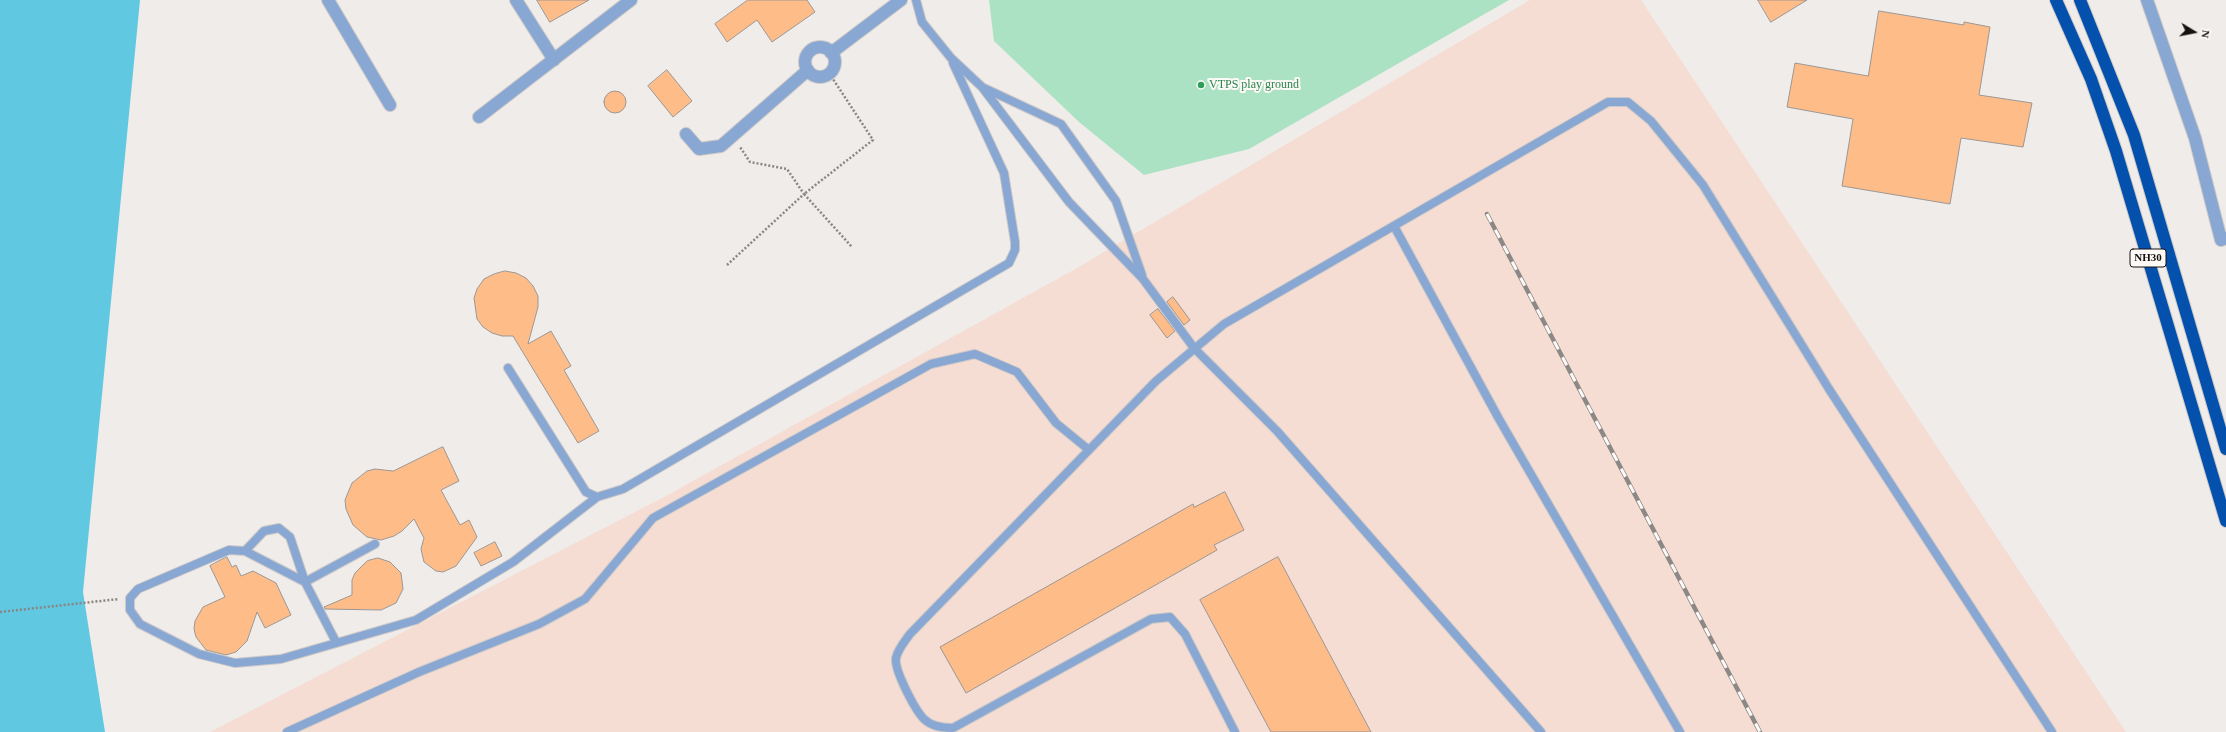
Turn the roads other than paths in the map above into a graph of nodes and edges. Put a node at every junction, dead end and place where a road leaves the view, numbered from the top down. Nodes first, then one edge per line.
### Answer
1 (328, 0) edge
2 (516, 0) edge
3 (631, 0) edge
4 (901, 0) edge
5 (916, 0) edge
6 (2056, 0) edge
7 (2080, 0) edge
8 (2147, 0) edge
9 (831, 53) junction
10 (951, 58) junction
11 (554, 60) junction
12 (808, 70) junction
13 (982, 87) junction
14 (390, 105) dead end
15 (479, 117) dead end
16 (686, 134) dead end
17 (1394, 226) junction
18 (2226, 238) edge
19 (1143, 279) junction
20 (1194, 348) junction
21 (508, 368) dead end
22 (2226, 449) edge
23 (1089, 450) junction
24 (597, 496) junction
25 (2226, 522) edge
26 (375, 544) dead end
27 (245, 551) junction
28 (305, 582) junction
29 (336, 642) junction
30 (287, 732) edge
31 (1235, 732) edge
32 (1541, 732) edge
33 (1680, 732) edge
34 (2052, 732) edge

1 - 14 street
2 - 11 street
3 - 11 street
4 - 9 street
5 - 10 lane
6 - 25 highway, NH30
7 - 22 highway, NH30
8 - 18 street
9 - 12 street
9 - 12 street
10 - 13 lane
10 - 24 lane
11 - 15 street
12 - 16 street
13 - 19 lane
13 - 19 lane
17 - 20 lane
17 - 33 lane
17 - 34 lane
19 - 20 lane
20 - 23 lane
20 - 32 lane
21 - 24 lane
23 - 30 lane
23 - 31 lane
24 - 29 lane
26 - 28 lane
27 - 28 lane
27 - 28 lane
27 - 29 lane
28 - 29 lane

